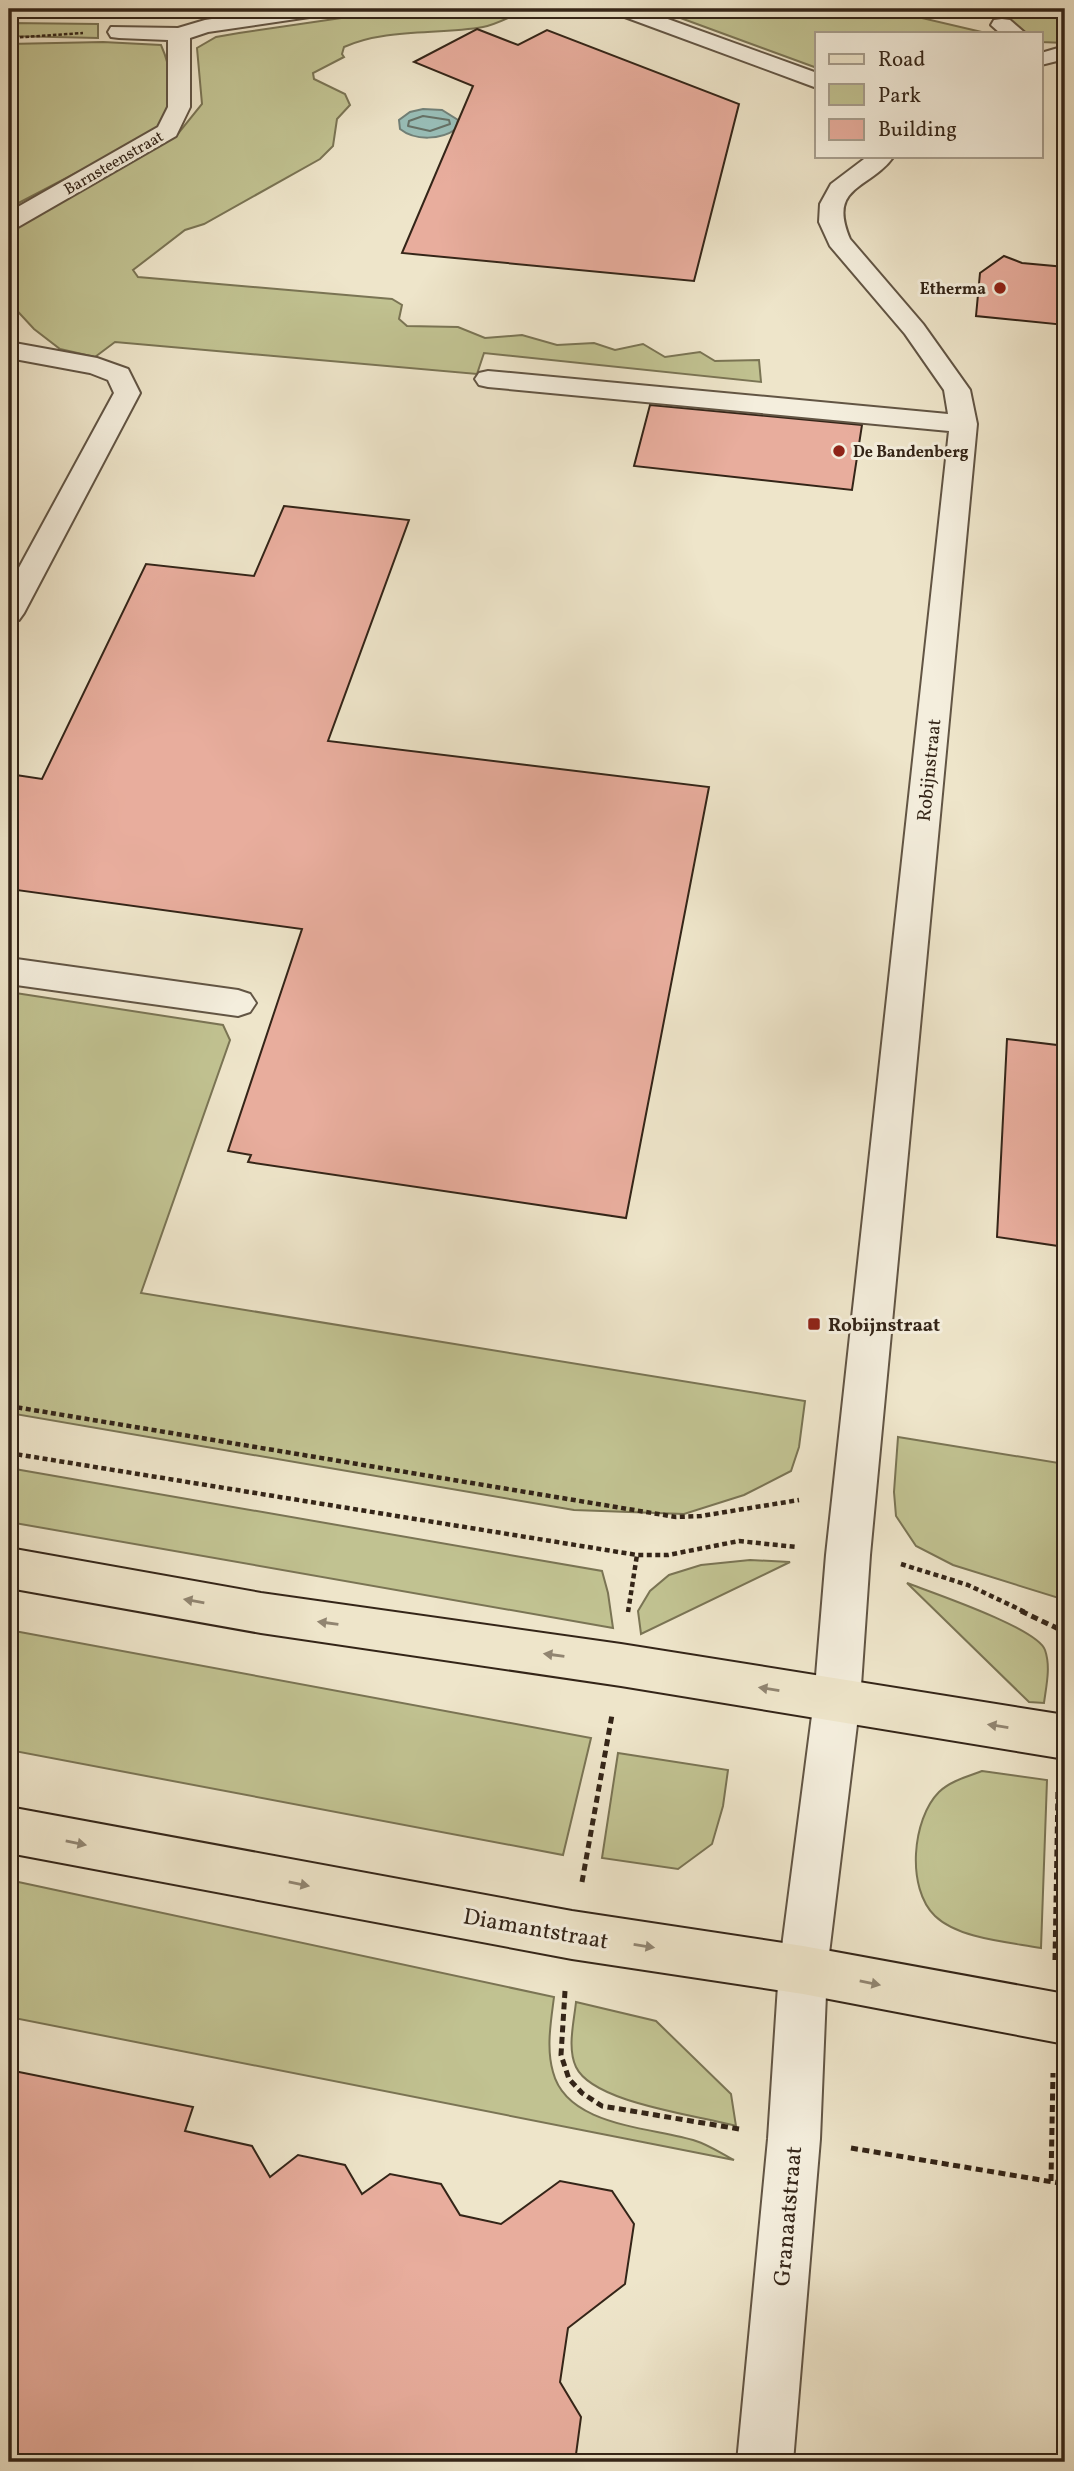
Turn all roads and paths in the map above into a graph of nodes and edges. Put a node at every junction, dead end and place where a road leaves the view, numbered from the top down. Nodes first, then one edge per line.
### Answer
1 (323, 9) edge
2 (621, 9) edge
3 (119, 32) joint
4 (179, 34) junction
5 (9, 38) edge
6 (815, 80) edge
7 (879, 158) edge
8 (9, 222) edge
9 (9, 350) edge
10 (488, 379) dead end
11 (963, 424) junction
12 (9, 613) edge
13 (9, 971) edge
14 (238, 1003) dead end
15 (9, 1406) edge
16 (9, 1453) edge
17 (802, 1500) dead end
18 (848, 1555) junction
19 (9, 1568) edge
20 (1064, 1631) edge
21 (837, 1700) junction
22 (1062, 1737) edge
23 (9, 1830) edge
24 (803, 1970) junction
25 (1060, 2018) edge
26 (794, 2138) junction
27 (1051, 2181) junction
28 (1065, 2184) edge
29 (765, 2462) edge

1 - 4 street
2 - 6 street
3 - 4 street
3 - 5 path
4 - 8 street, Barnsteenstraat
7 - 11 street, Robijnstraat
9 - 12 street
10 - 11 street
11 - 18 street, Robijnstraat
13 - 14 street
15 - 17 path
16 - 18 path
18 - 20 path
18 - 21 street, Robijnstraat
21 -> 19 main road
20 - 22 path
22 -> 21 main road
21 - 24 street, Granaatstraat
22 - 25 path
23 -> 24 main road, Diamantstraat
24 -> 25 main road, Diamantstraat
24 - 26 street, Granaatstraat
25 - 27 path
26 - 27 path
26 - 29 street, Granaatstraat
27 - 28 path

